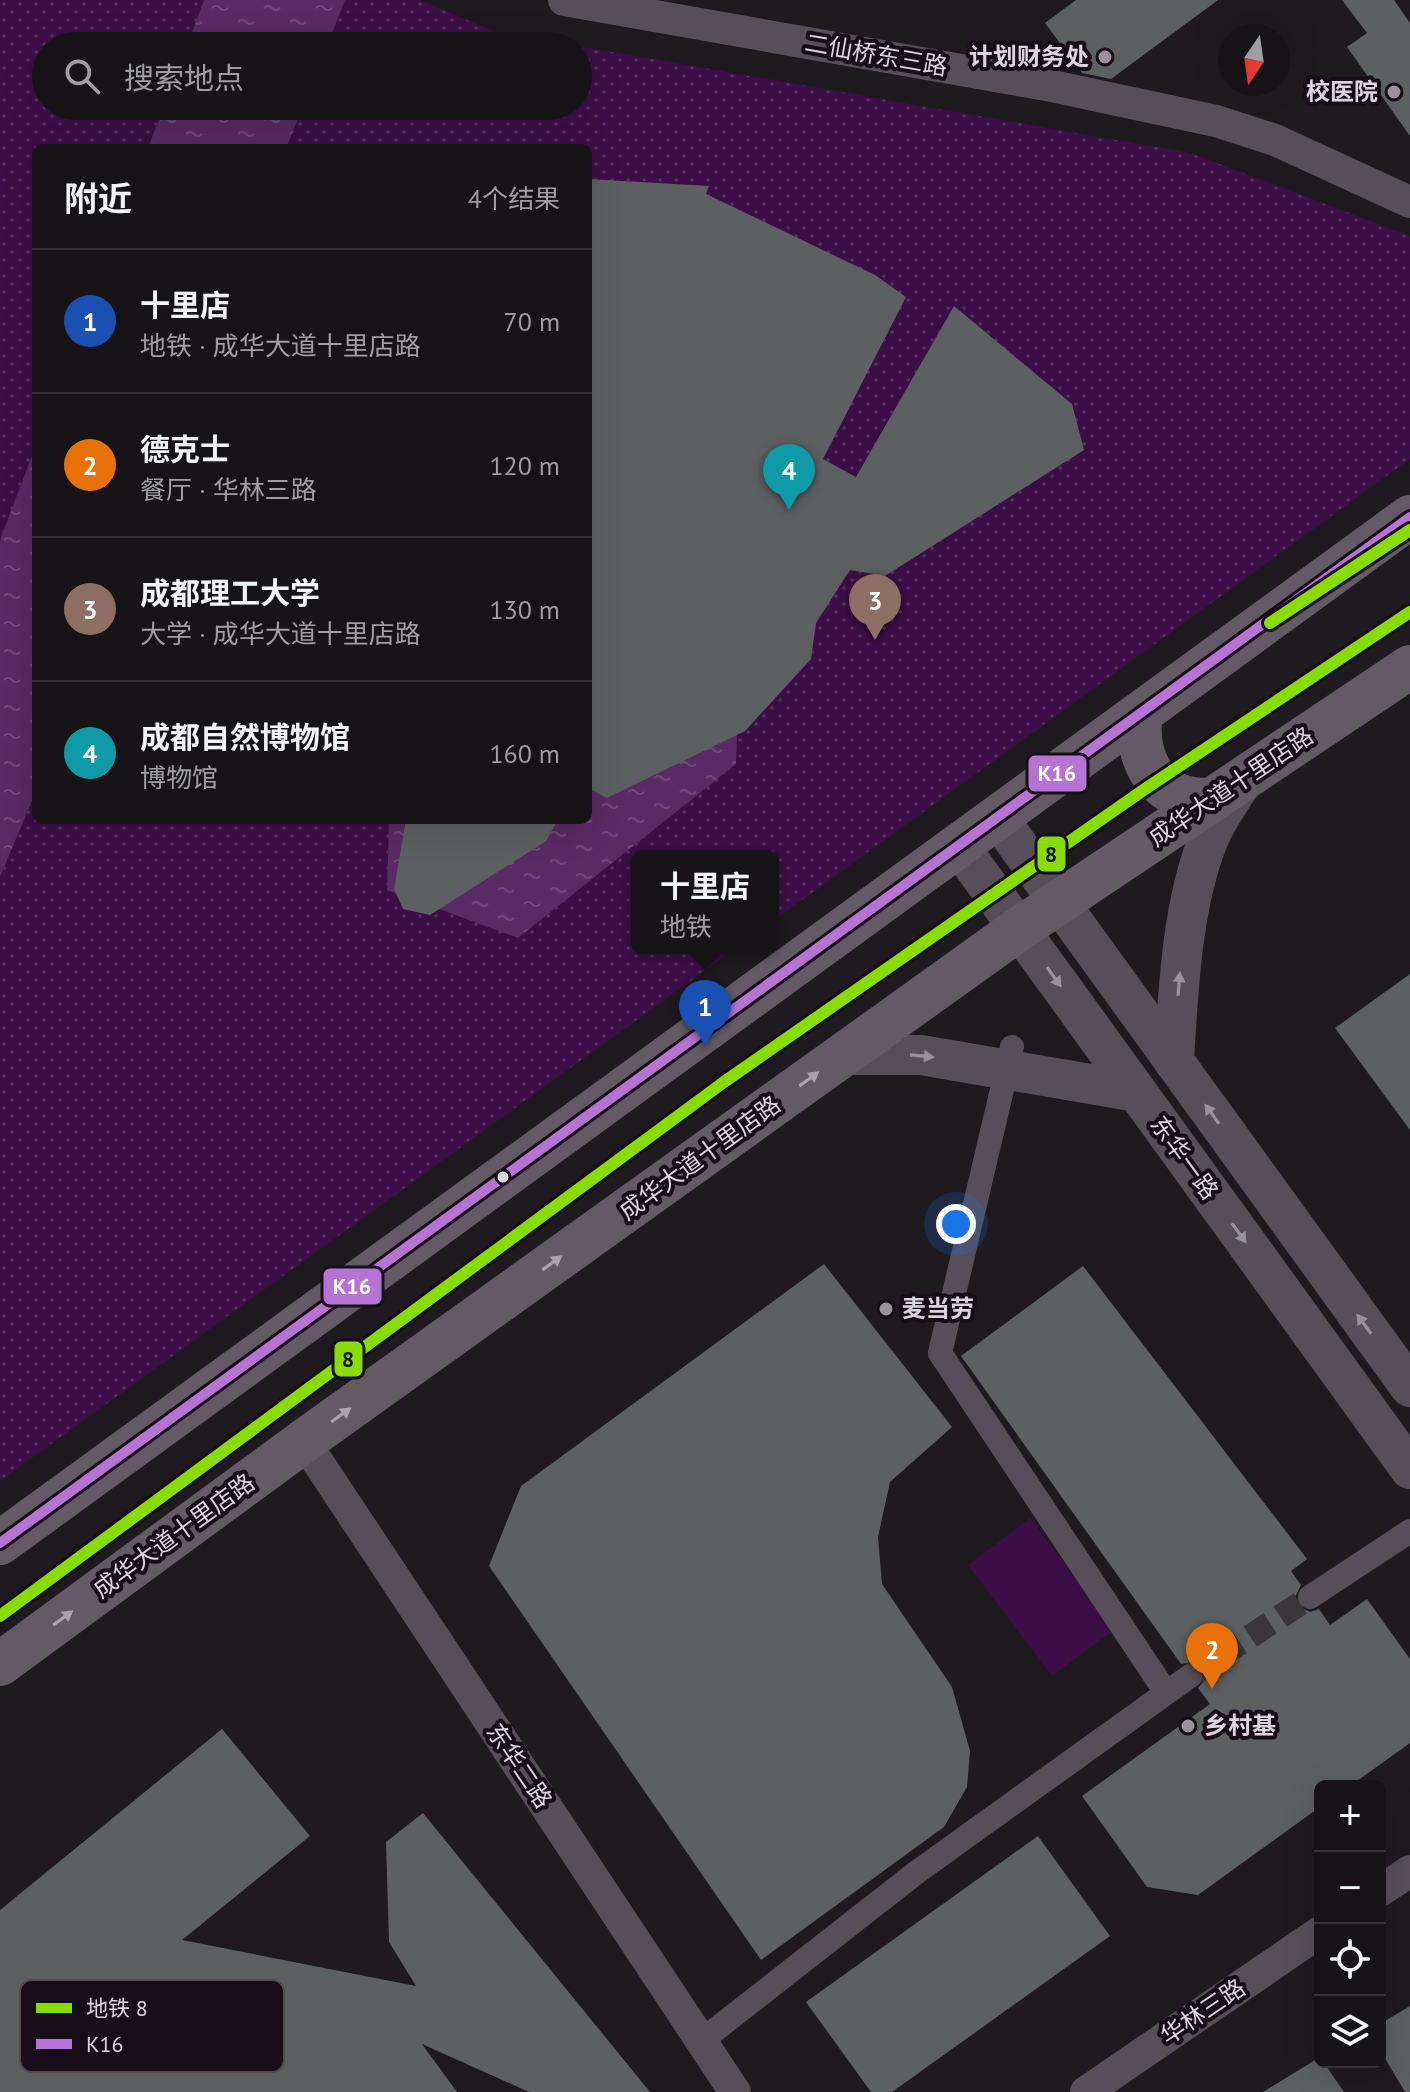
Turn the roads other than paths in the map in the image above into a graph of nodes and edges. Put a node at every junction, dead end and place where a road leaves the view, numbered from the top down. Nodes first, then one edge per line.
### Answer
1 (564, 0) edge
2 (1410, 202) edge
3 (1410, 517) edge
4 (1410, 667) edge
5 (1141, 713) junction
6 (1228, 790) junction
7 (998, 818) junction
8 (959, 846) junction
9 (1059, 902) junction
10 (1019, 929) junction
11 (844, 1055) junction
12 (1009, 1058) junction
13 (1174, 1062) junction
14 (1137, 1092) junction
15 (1410, 1387) edge
16 (304, 1441) junction
17 (1410, 1469) edge
18 (1410, 1531) edge
19 (0, 1543) edge
20 (1310, 1597) tunnel mouth
21 (0, 1664) edge
22 (1190, 1676) tunnel mouth
23 (1165, 1691) junction
24 (1410, 1871) edge
25 (1386, 1887) edge
26 (1314, 1936) edge
27 (701, 2041) junction
28 (735, 2092) edge
29 (1086, 2092) edge

1 - 2 street, 二仙桥东三路
3 - 5 main road
4 - 6 main road, 成华大道十里店路
5 - 6 main road
5 - 7 main road
6 - 9 main road, 成华大道十里店路
13 -> 6 street
7 - 8 main road
7 - 9 street, 东华一路
8 - 10 street, 东华一路
8 - 19 main road
9 - 10 main road, 成华大道十里店路
9 - 13 street, 东华一路
10 - 11 main road, 成华大道十里店路
10 -> 14 street, 东华一路
11 -> 12 street
16 -> 11 main road, 成华大道十里店路
12 - 14 street
12 - 23 street
15 -> 13 street, 东华一路
14 -> 17 street, 东华一路
21 -> 16 main road, 成华大道十里店路
16 - 27 street, 东华二路
18 - 20 street
22 - 23 street
23 - 27 street
24 - 25 street
26 - 29 street, 华林三路
27 - 28 street, 东华二路

